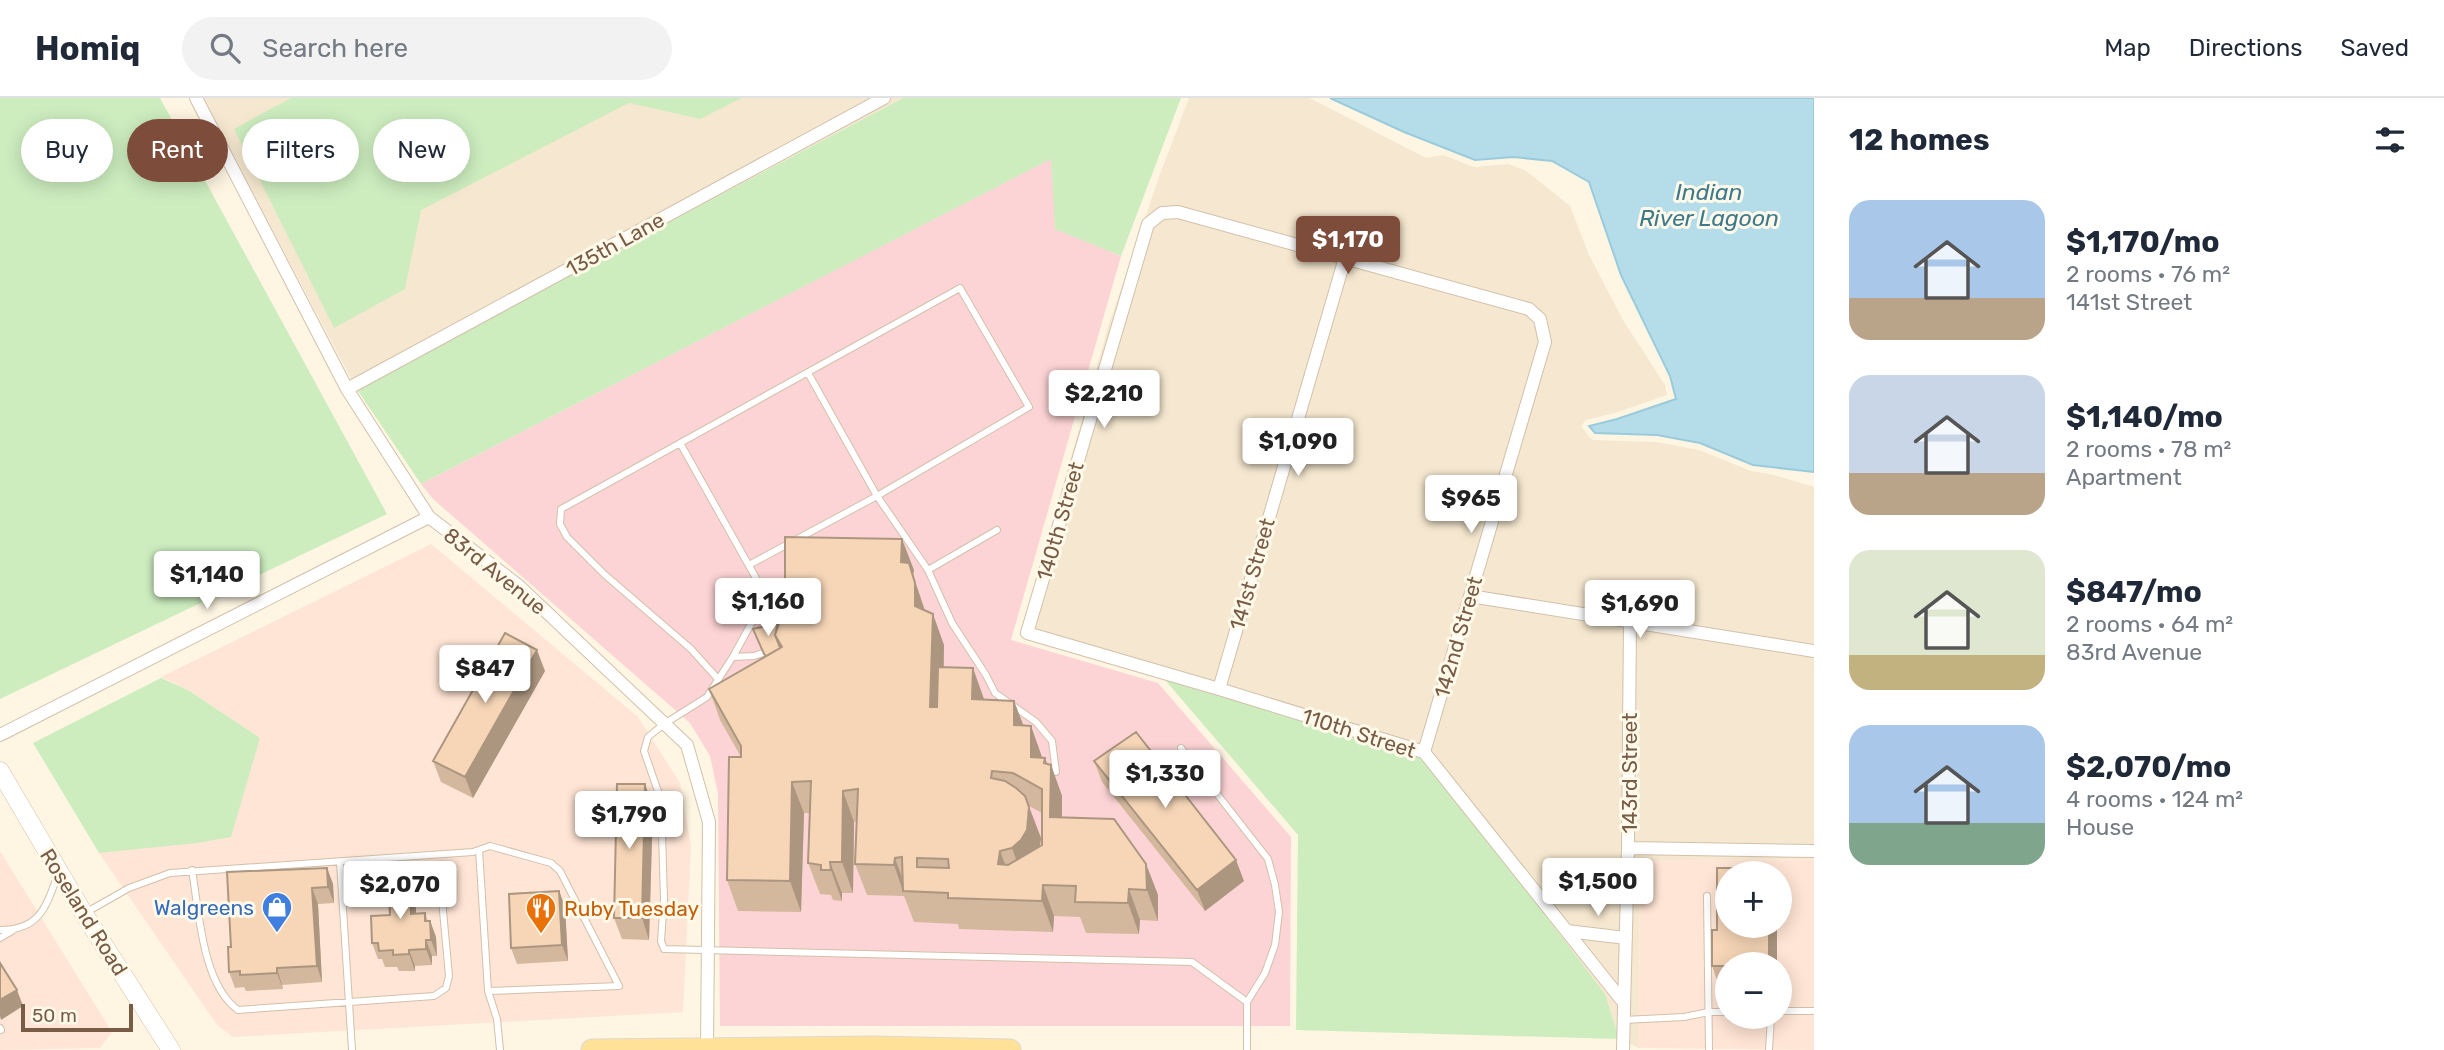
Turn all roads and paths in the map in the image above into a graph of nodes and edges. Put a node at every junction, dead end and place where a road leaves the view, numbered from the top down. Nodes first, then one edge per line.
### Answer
1 (196, 98) edge
2 (884, 98) edge
3 (1345, 258) junction
4 (808, 373) junction
5 (347, 390) junction
6 (680, 443) junction
7 (877, 496) junction
8 (429, 517) junction
9 (997, 530) dead end
10 (748, 565) junction
11 (928, 570) junction
12 (766, 596) junction
13 (1471, 596) junction
14 (1630, 622) junction
15 (781, 633) edge
16 (1027, 633) joint
17 (776, 644) edge
18 (1814, 651) edge
19 (733, 657) junction
20 (718, 679) junction
21 (1219, 689) junction
22 (664, 724) junction
23 (0, 735) edge
24 (1181, 748) dead end
25 (1424, 752) junction
26 (0, 771) edge
27 (1056, 772) dead end
28 (1628, 848) junction
29 (479, 850) junction
30 (1814, 851) edge
31 (340, 862) junction
32 (192, 870) junction
33 (58, 873) junction
34 (1707, 896) dead end
35 (394, 901) edge
36 (415, 901) dead end
37 (343, 903) junction
38 (84, 914) junction
39 (0, 930) edge
40 (13, 930) junction
41 (1567, 931) junction
42 (0, 938) edge
43 (1626, 938) junction
44 (708, 948) junction
45 (488, 991) junction
46 (349, 1001) junction
47 (1247, 1002) junction
48 (1624, 1003) junction
49 (1792, 1011) edge
50 (1814, 1011) edge
51 (1709, 1012) junction
52 (1715, 1012) edge
53 (1624, 1020) junction
54 (1770, 1029) edge
55 (706, 1049) edge
56 (171, 1050) edge
57 (352, 1050) edge
58 (500, 1050) edge
59 (593, 1050) edge
60 (1010, 1050) edge
61 (1247, 1050) edge
62 (1623, 1050) edge
63 (1709, 1050) edge
64 (1769, 1050) edge

1 - 5 street, 83rd Avenue
2 - 5 street, 135th Lane
3 - 13 street, 142nd Street
3 - 16 street, 140th Street
3 - 21 street, 141st Street
4 - 6 lane
4 - 7 lane
4 - 7 lane
5 - 8 street, 83rd Avenue
6 - 10 lane
6 - 20 lane
7 - 10 lane
7 - 11 lane
8 - 22 street, 83rd Avenue
8 - 23 street
9 - 11 lane
10 - 12 lane
11 - 27 lane
12 - 15 lane
12 - 19 lane
13 - 14 street
13 - 25 street, 142nd Street
14 - 18 street
14 - 28 street, 143rd Street
16 - 21 street, 110th Street
17 - 19 lane
19 - 20 lane
20 - 22 lane
21 - 25 street, 110th Street
22 - 44 street, 83rd Avenue
22 - 44 lane
24 - 47 lane
25 - 41 street, 110th Street
26 - 33 main road, Roseland Road
28 - 30 street
28 - 43 street, 143rd Street
29 - 31 lane
29 - 45 lane
29 - 45 lane
31 - 32 lane
31 - 37 lane
32 - 38 lane
32 - 46 lane
33 - 38 main road, Roseland Road
33 - 40 lane
34 - 51 lane
35 - 37 lane
36 - 46 lane
37 - 46 lane
38 - 56 main road, Roseland Road
39 - 40 lane
40 - 42 lane
41 - 43 street
41 - 48 street, 110th Street
43 - 48 street, 143rd Street
44 - 47 lane
44 - 55 street, 83rd Avenue
45 - 58 lane
46 - 57 lane
47 - 61 lane
48 - 53 street, 143rd Street
49 - 50 lane
51 - 52 lane
51 - 53 lane
51 - 63 lane
53 - 62 street, 143rd Street
54 - 64 lane
55 - 59 main road
55 - 60 main road

